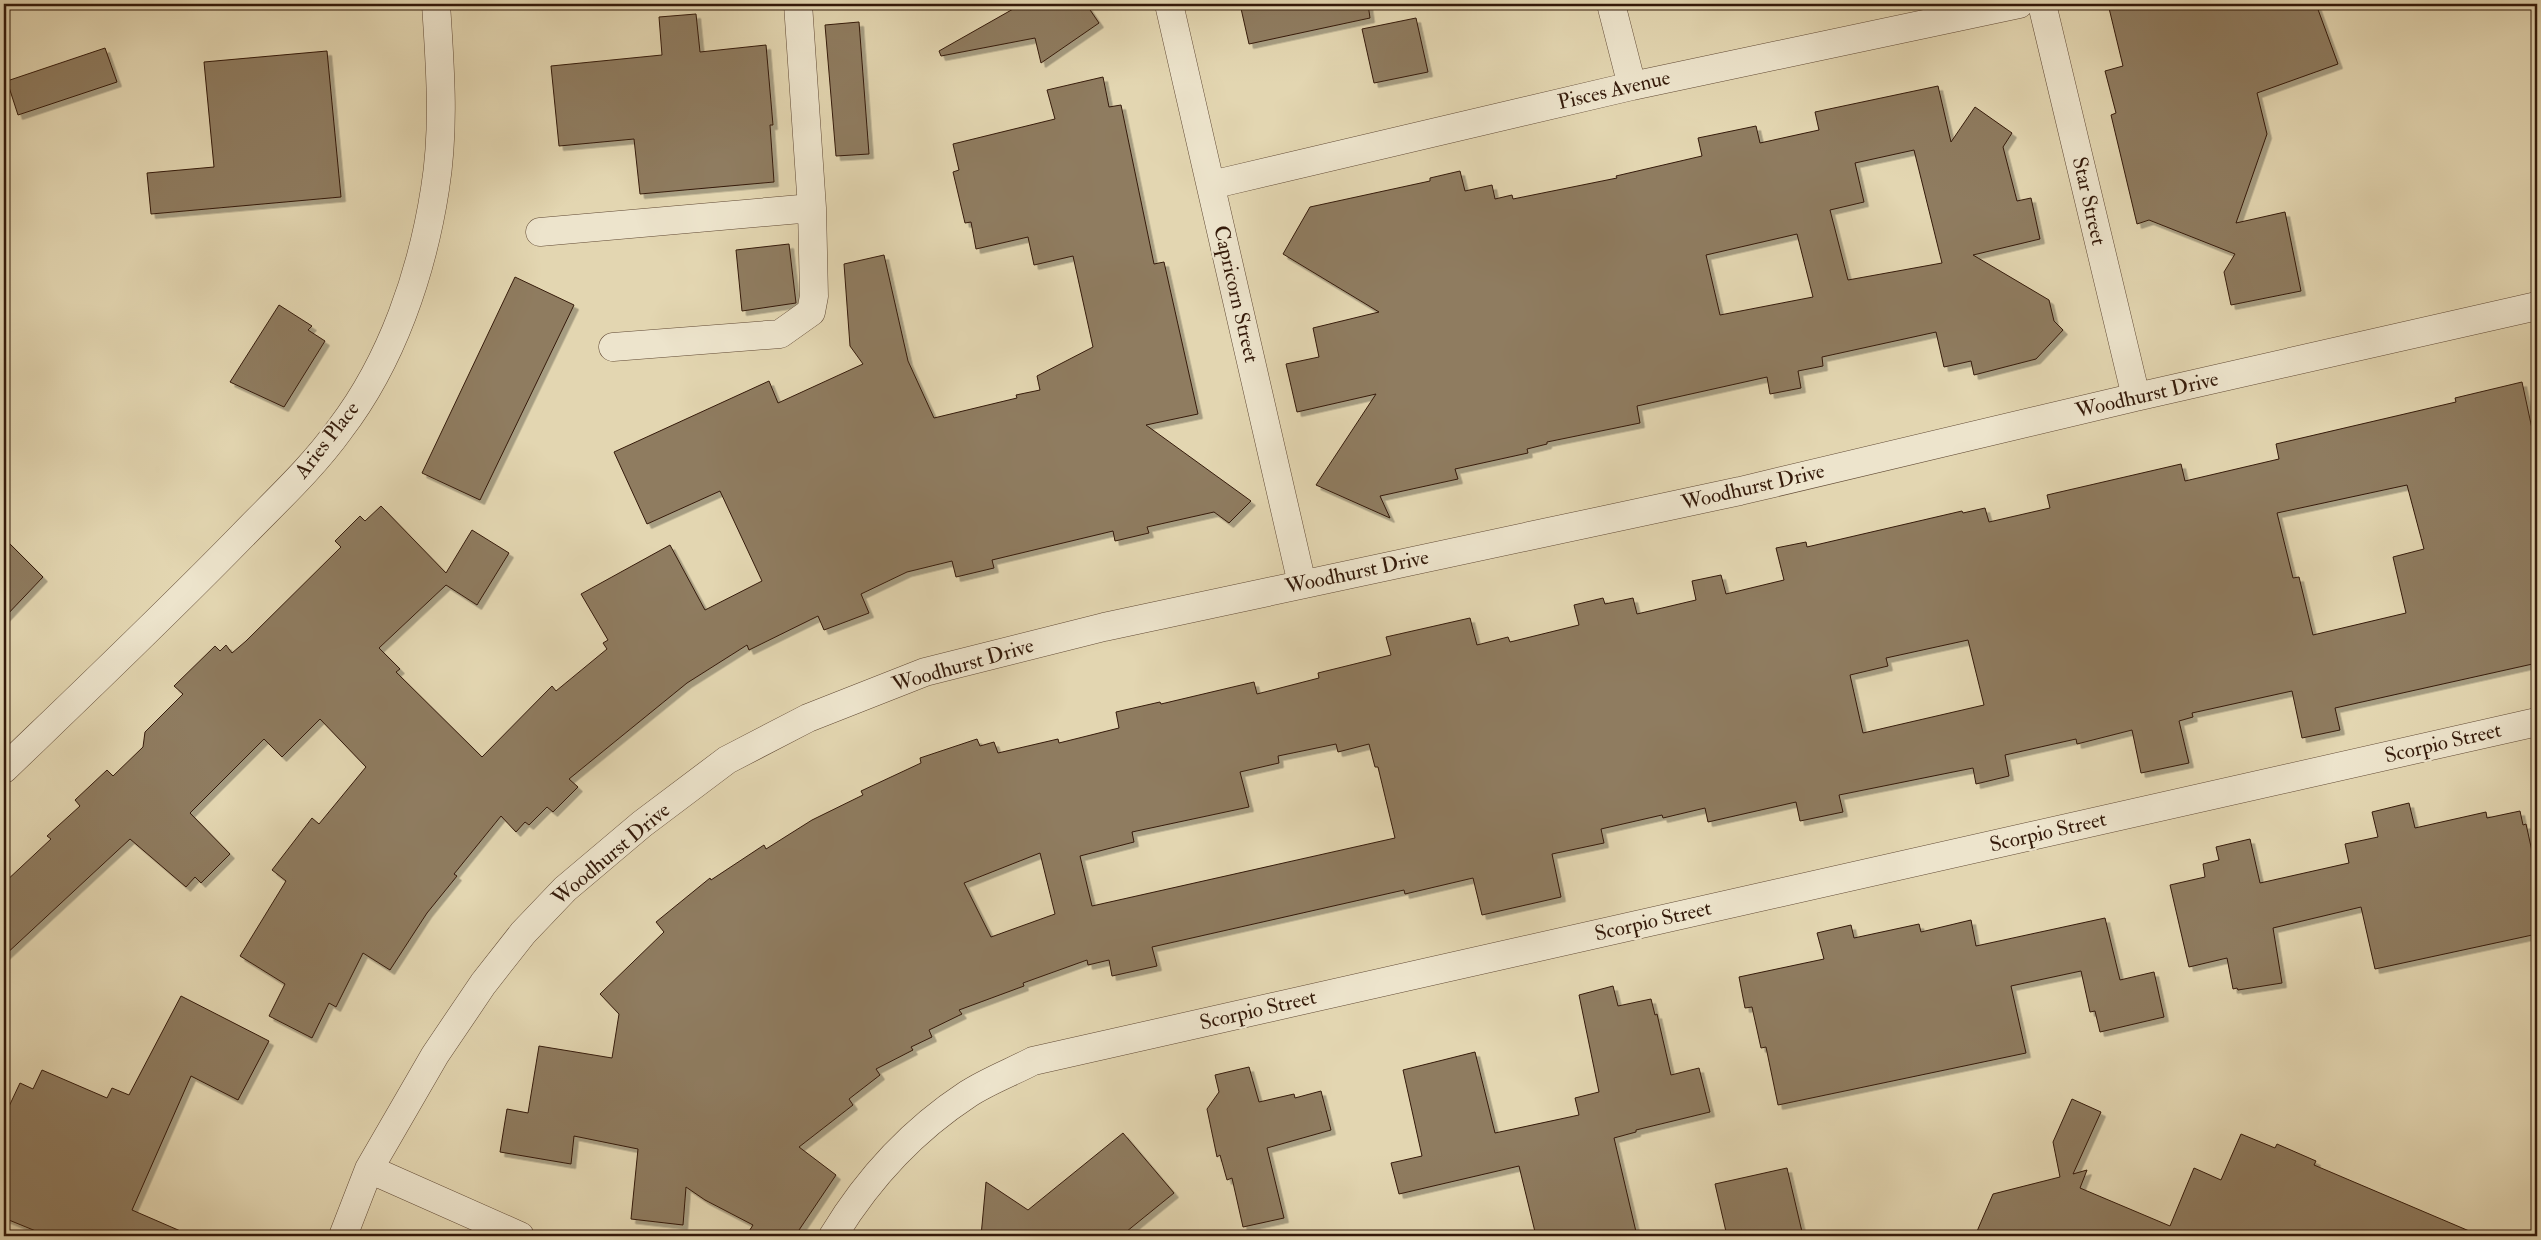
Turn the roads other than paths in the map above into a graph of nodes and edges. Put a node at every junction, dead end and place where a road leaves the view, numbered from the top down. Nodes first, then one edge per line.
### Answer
1 (436, 4) edge
2 (798, 4) edge
3 (1169, 4) edge
4 (1611, 4) edge
5 (2019, 4) edge
6 (2042, 4) edge
7 (1632, 86) junction
8 (1211, 185) junction
9 (812, 208) junction
10 (540, 232) dead end
11 (2537, 306) edge
12 (613, 347) dead end
13 (2136, 397) junction
14 (1302, 584) junction
15 (2537, 722) edge
16 (4, 769) edge
17 (369, 1169) junction
18 (343, 1236) edge
19 (520, 1236) edge
20 (833, 1236) edge

1 - 16 street, Aries Place
2 - 9 street
3 - 8 street, Capricorn Street
4 - 7 street
5 - 7 street, Pisces Avenue
6 - 13 street, Star Street
7 - 8 street, Pisces Avenue
8 - 14 street, Capricorn Street
9 - 10 street
9 - 12 street
11 - 13 street, Woodhurst Drive
13 - 14 street, Woodhurst Drive
14 - 17 street, Woodhurst Drive
15 - 20 street, Scorpio Street
17 - 18 street, Woodhurst Drive
17 - 19 street

